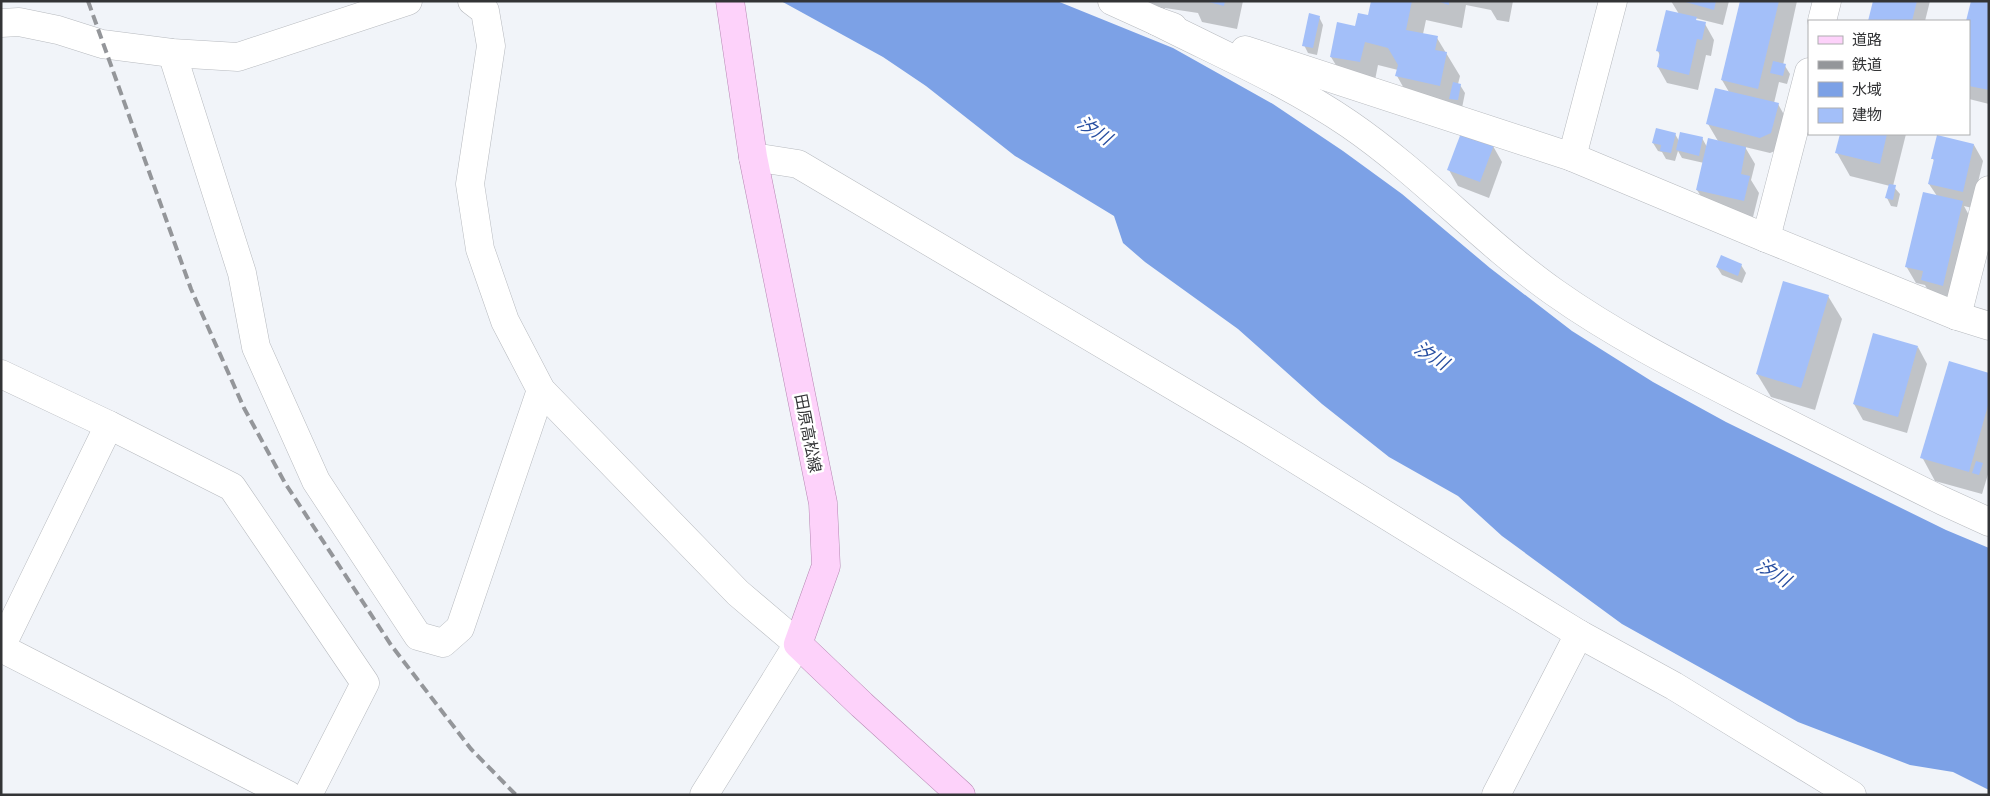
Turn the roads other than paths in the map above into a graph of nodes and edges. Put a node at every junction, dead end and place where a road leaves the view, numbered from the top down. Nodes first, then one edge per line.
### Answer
1 (408, 1) edge
2 (472, 1) edge
3 (730, 1) edge
4 (1112, 1) edge
5 (1613, 1) edge
6 (1827, 1) edge
7 (1822, 20) edge
8 (1156, 21) junction
9 (1, 24) edge
10 (172, 53) junction
11 (1808, 76) edge
12 (1572, 157) junction
13 (753, 158) junction
14 (1989, 190) edge
15 (1766, 238) junction
16 (1957, 316) junction
17 (1989, 326) edge
18 (1, 374) edge
19 (541, 390) junction
20 (109, 425) junction
21 (1989, 522) edge
22 (1579, 634) junction
23 (798, 644) junction
24 (1, 648) edge
25 (288, 795) edge
26 (308, 795) edge
27 (704, 795) edge
28 (961, 795) edge
29 (1496, 795) edge
30 (1852, 795) edge

1 - 10 street
2 - 19 street
3 - 13 main road, 田原高松線
4 - 8 street
5 - 12 street
6 - 7 street
8 - 12 street
8 - 21 street
9 - 10 street
10 - 19 street
11 - 15 street
12 - 15 street
13 - 22 street
13 - 23 main road, 田原高松線
14 - 16 street
15 - 16 street
16 - 17 street
18 - 20 street
19 - 23 street
20 - 24 street
20 - 26 street
22 - 29 street
22 - 30 street
23 - 27 street
23 - 28 main road
24 - 25 street

